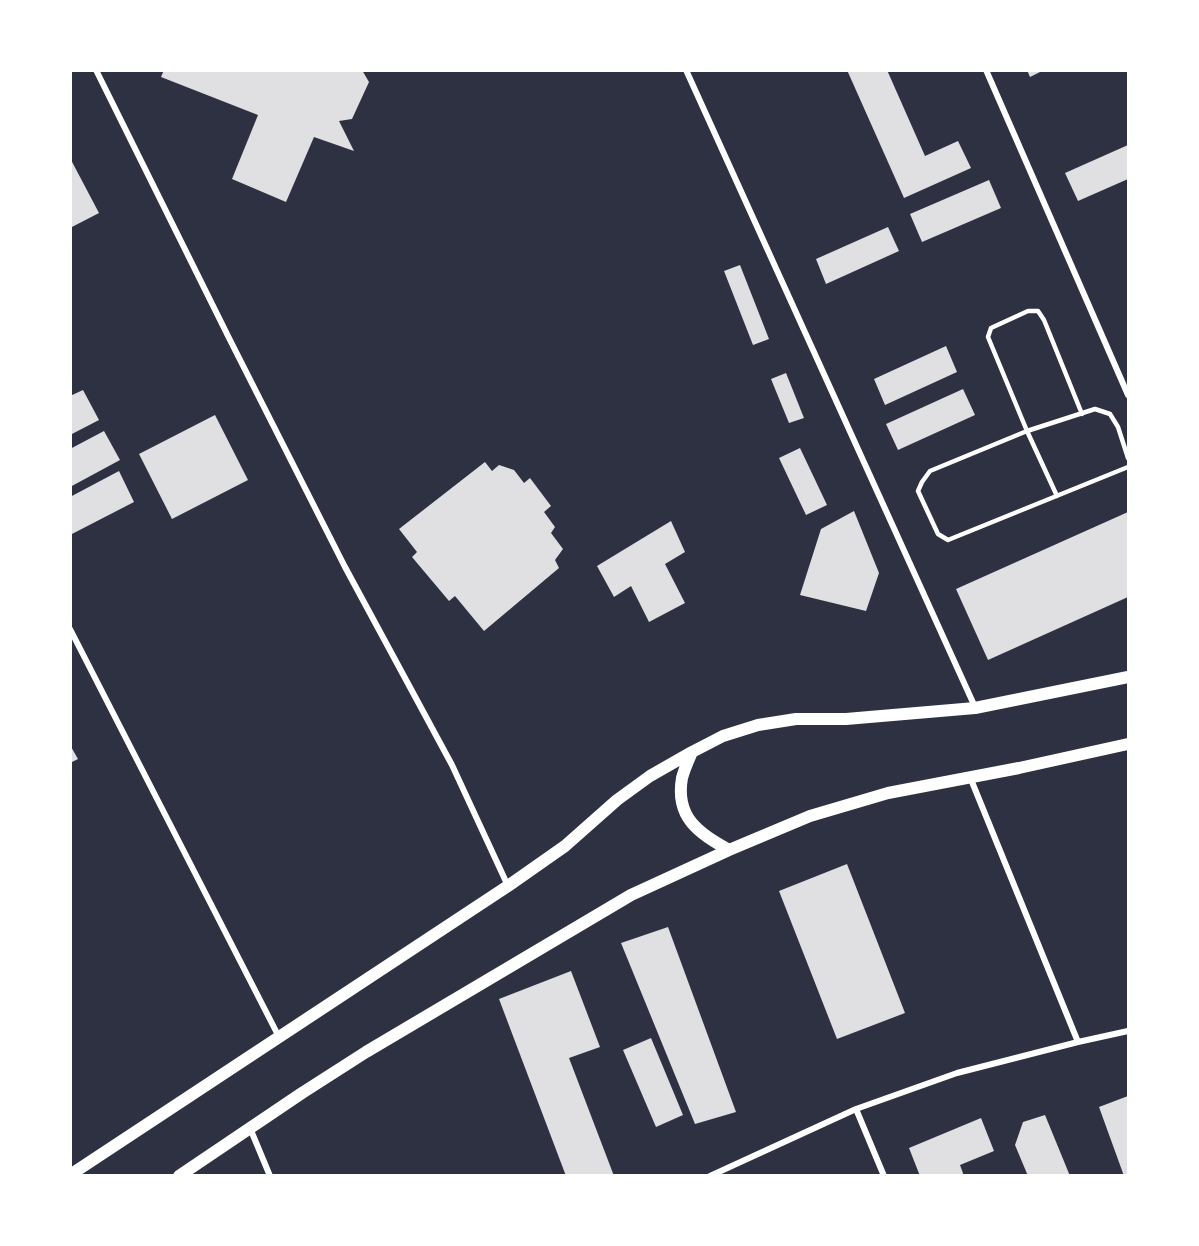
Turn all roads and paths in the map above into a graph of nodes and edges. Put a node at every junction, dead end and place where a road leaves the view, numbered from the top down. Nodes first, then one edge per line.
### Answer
1 (96, 70) edge
2 (686, 70) edge
3 (986, 70) edge
4 (1128, 395) edge
5 (1082, 414) junction
6 (1027, 431) junction
7 (1128, 458) edge
8 (1128, 468) edge
9 (1057, 496) junction
10 (70, 628) edge
11 (1128, 677) edge
12 (975, 708) junction
13 (1128, 744) edge
14 (692, 752) junction
15 (970, 777) junction
16 (729, 850) junction
17 (508, 886) junction
18 (1128, 1031) edge
19 (280, 1037) junction
20 (1078, 1042) junction
21 (856, 1109) junction
22 (250, 1128) junction
23 (70, 1175) edge
24 (179, 1176) edge
25 (270, 1176) edge
26 (710, 1176) edge
27 (884, 1176) edge

1 - 17 street
2 - 12 street
3 - 4 street
5 - 6 lane
5 - 6 lane
5 - 7 lane
6 - 9 lane
6 - 9 lane
8 - 9 lane
10 - 19 street
11 - 12 main road
12 - 14 main road
13 - 15 main road
14 - 16 main road
14 - 17 main road
15 - 16 main road
15 - 20 street
16 - 22 main road
17 - 19 main road
18 - 20 street
19 - 23 main road
20 - 21 street
21 - 26 street
21 - 27 street
22 - 24 main road
22 - 25 street

